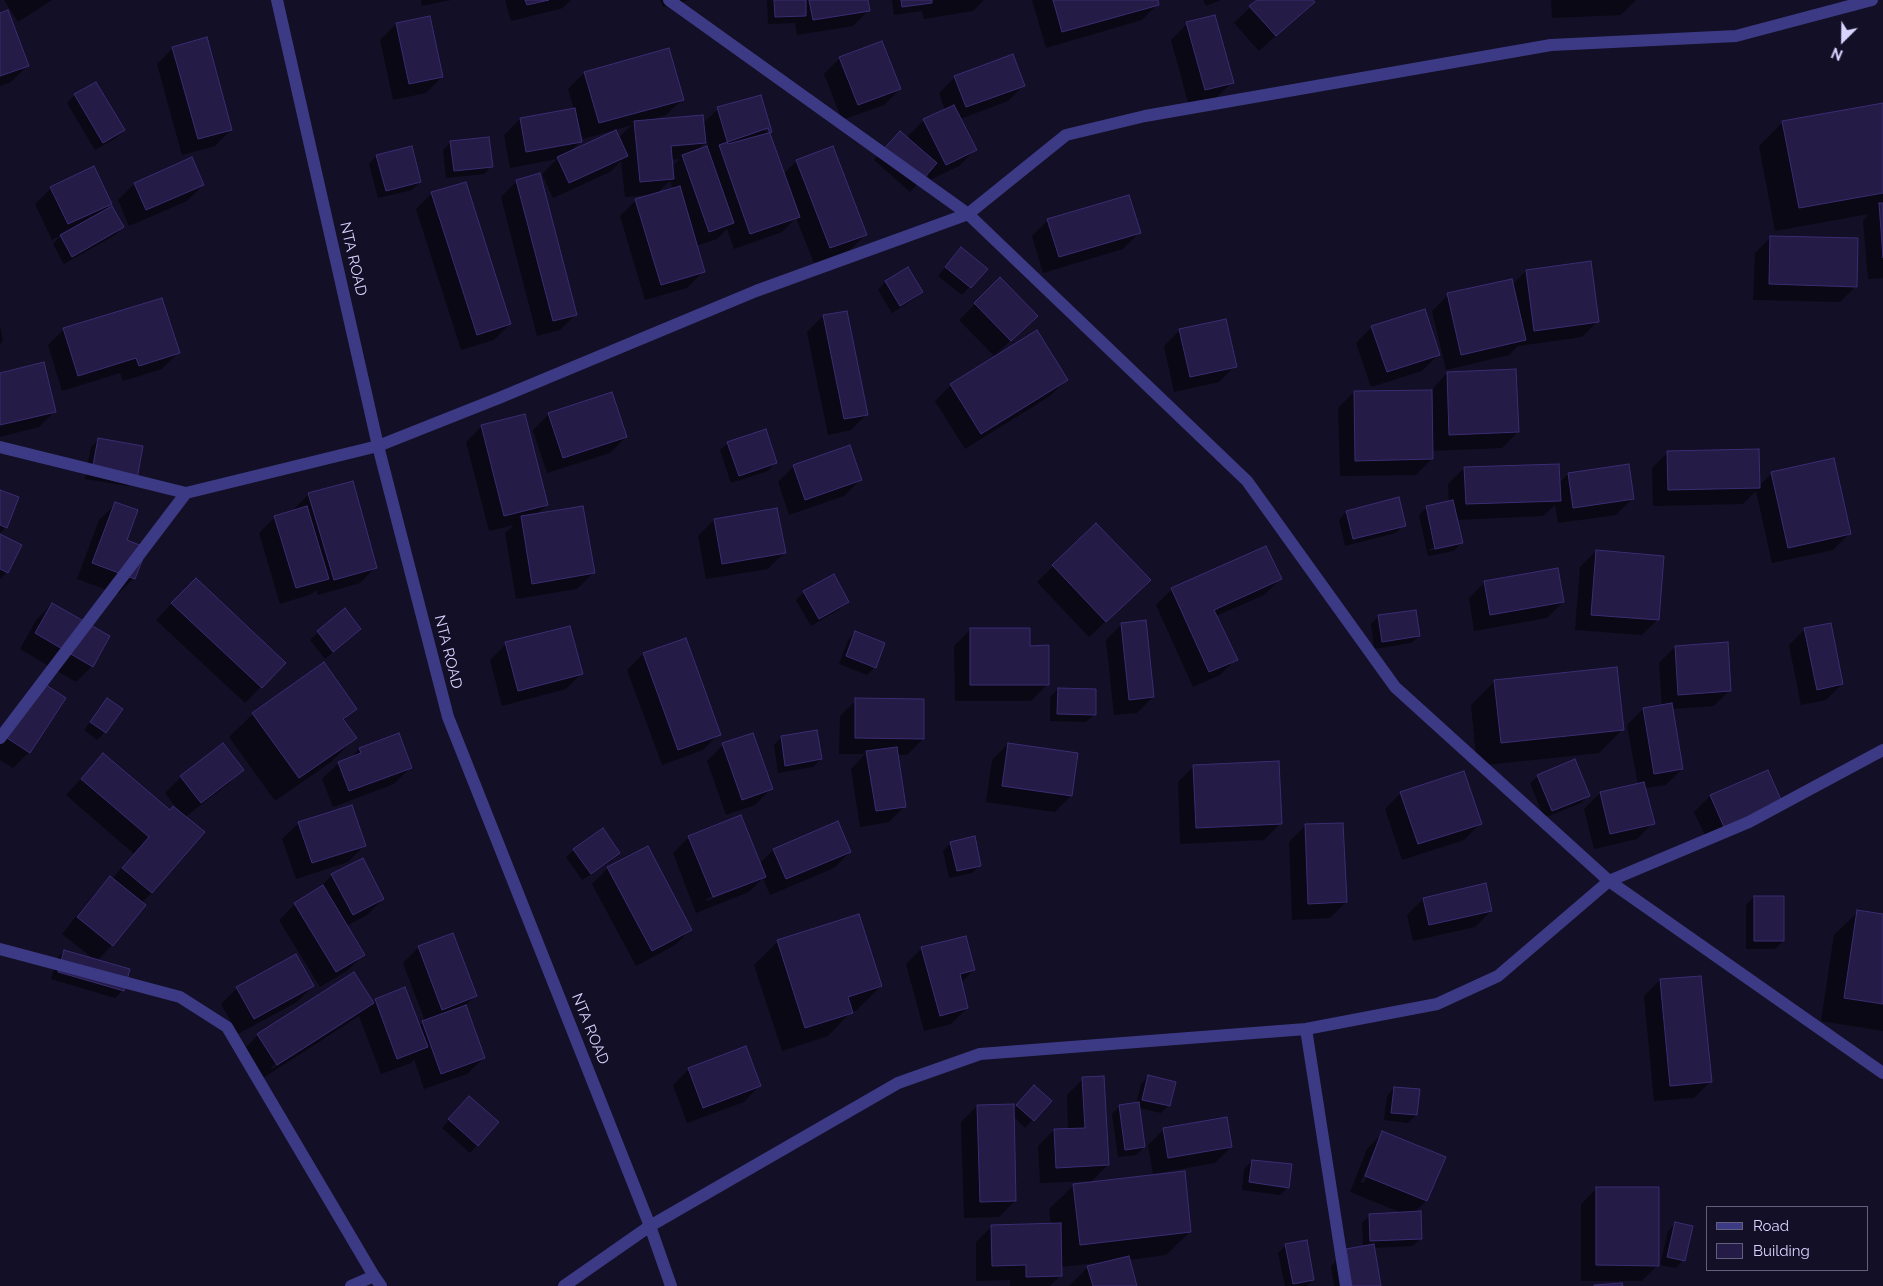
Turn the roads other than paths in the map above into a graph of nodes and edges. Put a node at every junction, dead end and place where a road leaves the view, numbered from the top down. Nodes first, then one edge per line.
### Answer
1 (277, 0) edge
2 (669, 0) edge
3 (1872, 0) edge
4 (968, 214) junction
5 (378, 446) junction
6 (0, 447) edge
7 (186, 493) junction
8 (0, 738) edge
9 (1883, 750) edge
10 (1609, 881) junction
11 (0, 949) edge
12 (1306, 1029) junction
13 (1883, 1073) edge
14 (650, 1226) junction
15 (377, 1281) edge
16 (351, 1286) edge
17 (564, 1286) edge
18 (671, 1286) edge
19 (1346, 1286) edge

1 - 5 street, NTA ROAD
2 - 4 street
3 - 4 street
4 - 5 street
4 - 10 street
5 - 7 street
5 - 14 street, NTA ROAD
6 - 7 street
7 - 8 street
9 - 10 street
10 - 12 street
10 - 13 street
11 - 15 street
12 - 14 street
12 - 19 street
14 - 17 street
14 - 18 street, NTA ROAD
15 - 16 street

